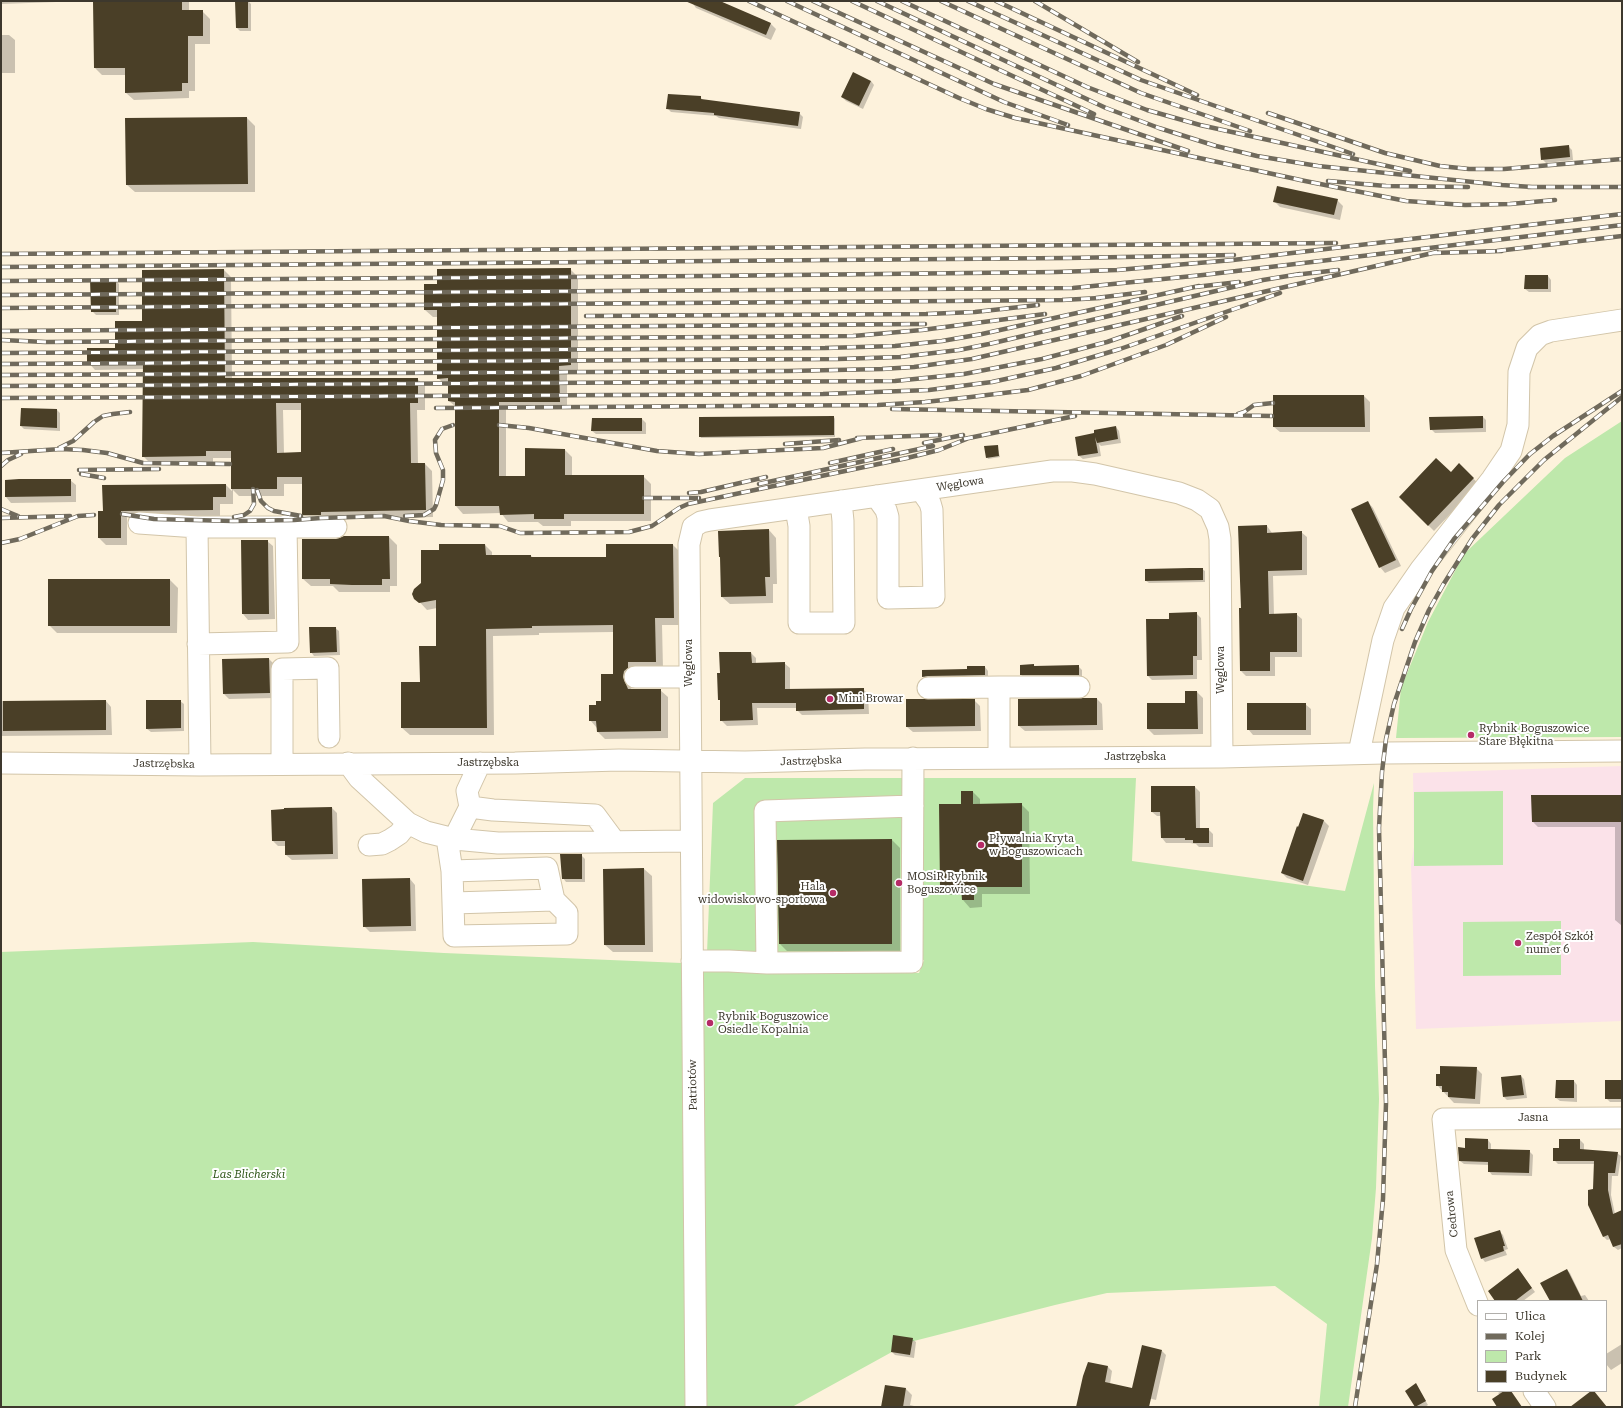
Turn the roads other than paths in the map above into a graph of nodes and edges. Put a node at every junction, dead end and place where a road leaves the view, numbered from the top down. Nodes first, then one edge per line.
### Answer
1 (1622, 320) edge
2 (921, 490) junction
3 (876, 496) junction
4 (841, 501) junction
5 (796, 508) junction
6 (139, 523) dead end
7 (197, 526) junction
8 (286, 526) junction
9 (336, 527) dead end
10 (198, 644) junction
11 (635, 677) dead end
12 (689, 677) junction
13 (999, 687) junction
14 (1079, 687) dead end
15 (928, 688) dead end
16 (329, 737) dead end
17 (1622, 751) edge
18 (1359, 754) junction
19 (1222, 757) junction
20 (913, 758) junction
21 (999, 758) junction
22 (690, 762) junction
23 (1, 763) edge
24 (282, 763) junction
25 (348, 763) junction
26 (391, 763) junction
27 (451, 763) junction
28 (480, 763) junction
29 (200, 765) junction
30 (375, 794) junction
31 (468, 799) junction
32 (913, 806) junction
33 (408, 823) junction
34 (451, 839) junction
35 (691, 841) junction
36 (615, 842) junction
37 (369, 845) dead end
38 (452, 871) junction
39 (554, 900) junction
40 (453, 903) junction
41 (692, 961) junction
42 (766, 963) junction
43 (1622, 1118) edge
44 (1443, 1119) joint
45 (1477, 1302) edge
46 (1535, 1392) edge
47 (696, 1407) edge
48 (1545, 1407) edge

1 - 18 street
2 - 3 street, Węglowa
2 - 3 street
2 - 19 street, Węglowa
3 - 4 street, Węglowa
4 - 5 street, Węglowa
4 - 5 street
5 - 12 street, Węglowa
6 - 7 street
7 - 8 street
7 - 10 street
8 - 9 street
8 - 10 street
10 - 29 street
11 - 12 street
12 - 22 street, Węglowa
13 - 14 street
13 - 15 street
13 - 21 street
16 - 24 street
17 - 18 street, Jastrzębska
18 - 19 street, Jastrzębska
19 - 21 street, Jastrzębska
20 - 21 street, Jastrzębska
20 - 22 street, Jastrzębska
20 - 32 street
22 - 28 street, Jastrzębska
22 - 35 street, Patriotów
23 - 29 street, Jastrzębska
24 - 25 street, Jastrzębska
24 - 29 street, Jastrzębska
25 - 26 street, Jastrzębska
25 - 30 street
26 - 27 street, Jastrzębska
26 - 30 street
27 - 28 street, Jastrzębska
27 - 31 street
28 - 31 street
30 - 33 street
31 - 34 street
31 - 36 street
32 - 42 street
32 - 42 street
33 - 34 street
33 - 37 street
34 - 36 street
34 - 38 street
35 - 36 street
35 - 41 street, Patriotów
38 - 39 street
38 - 40 street
39 - 40 street
39 - 40 street
41 - 42 street
41 - 47 street, Patriotów
43 - 44 street, Jasna
44 - 45 street, Cedrowa
46 - 48 street

